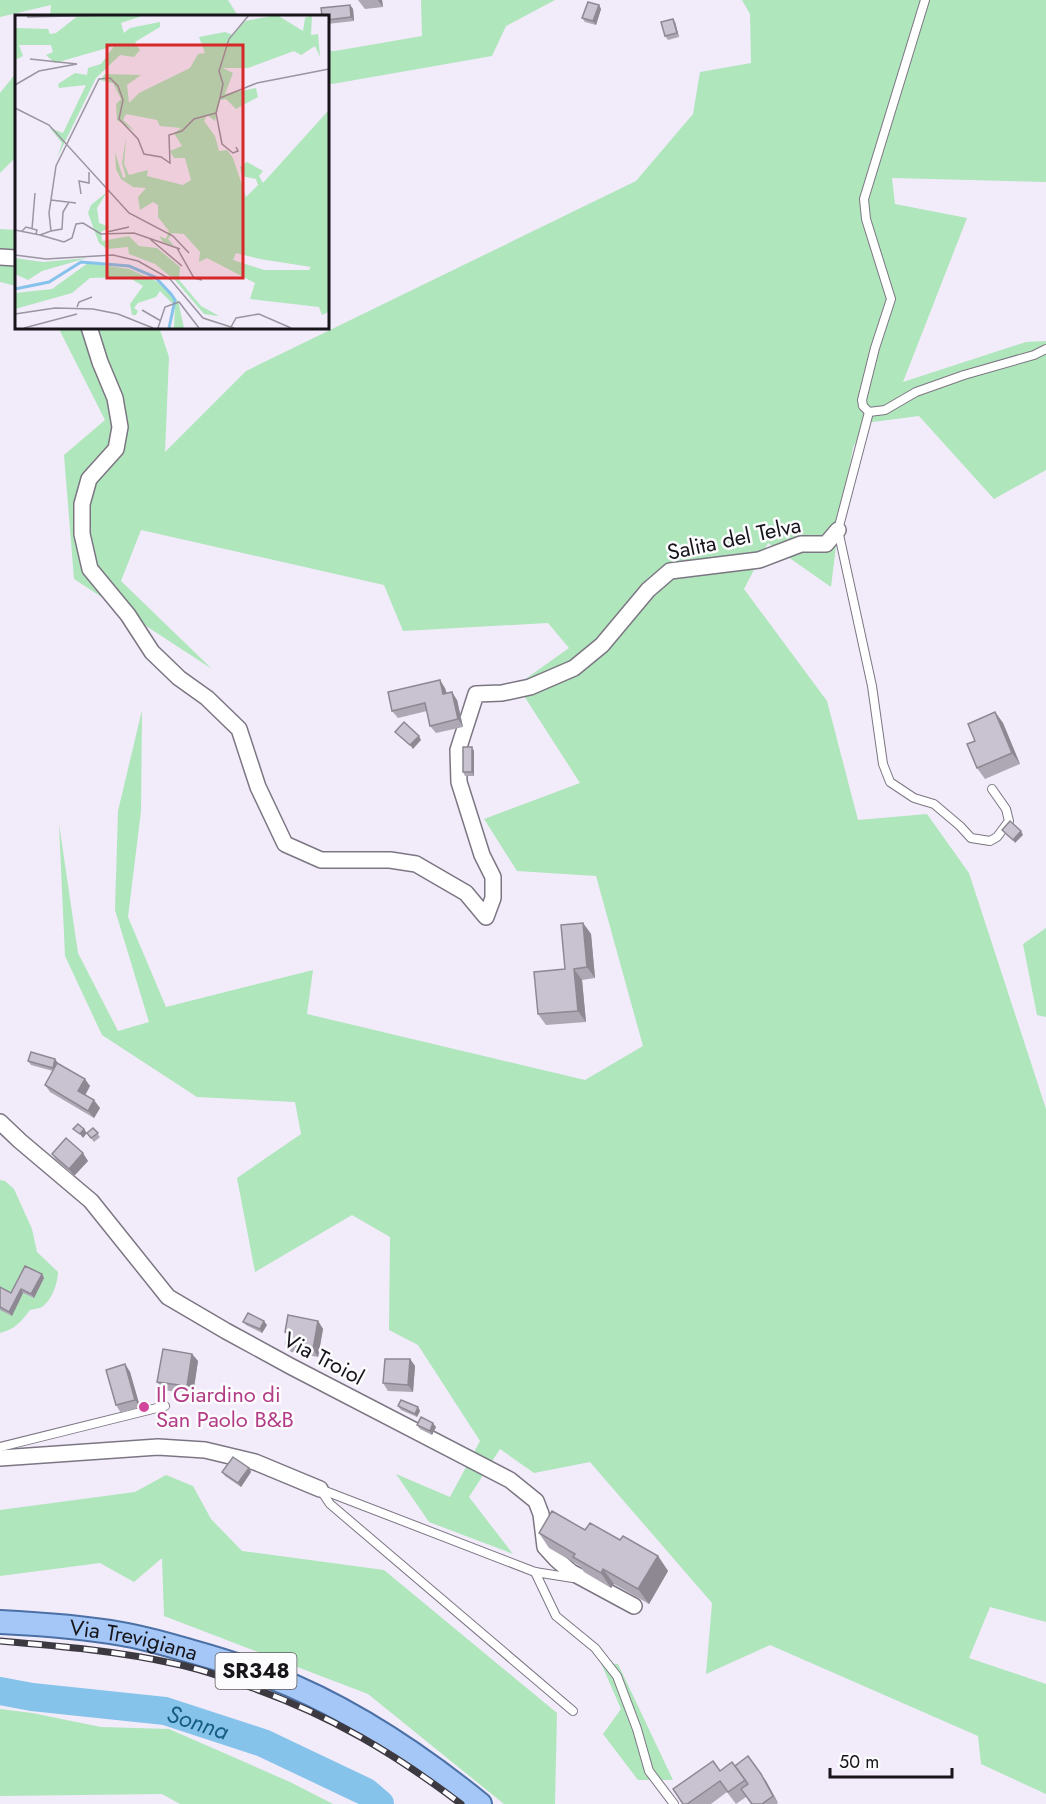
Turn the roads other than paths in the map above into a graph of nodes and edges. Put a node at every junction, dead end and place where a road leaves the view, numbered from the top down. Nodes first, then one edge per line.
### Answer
1 (925, 0) edge
2 (0, 257) edge
3 (15, 258) edge
4 (89, 328) edge
5 (1046, 349) edge
6 (869, 412) junction
7 (838, 530) junction
8 (992, 789) dead end
9 (0, 1122) edge
10 (165, 1406) dead end
11 (0, 1447) edge
12 (0, 1458) edge
13 (320, 1489) junction
14 (535, 1572) junction
15 (577, 1576) junction
16 (634, 1606) dead end
17 (0, 1622) edge
18 (573, 1711) dead end
19 (480, 1804) edge
20 (674, 1804) edge

1 - 6 lane
2 - 3 street
4 - 7 street, Salita del Telva
5 - 6 lane
6 - 7 lane
7 - 8 lane
9 - 15 street, Via Troiol
10 - 11 lane
12 - 13 street
13 - 14 lane
13 - 18 lane
14 - 15 lane
14 - 20 lane
15 - 16 street, Via Troiol
17 - 19 main road, Via Trevigiana / SR348

